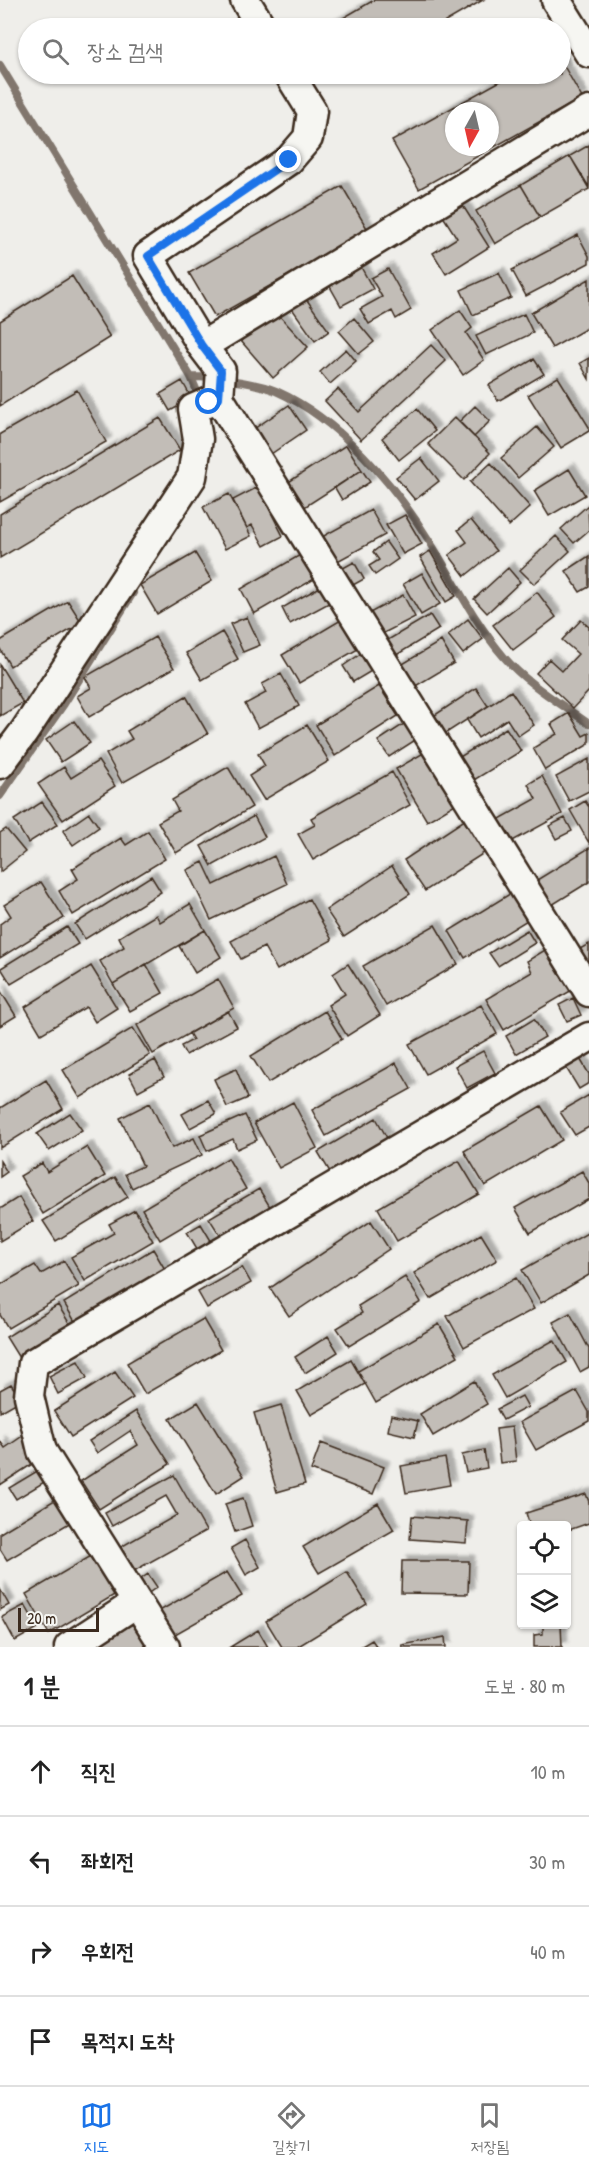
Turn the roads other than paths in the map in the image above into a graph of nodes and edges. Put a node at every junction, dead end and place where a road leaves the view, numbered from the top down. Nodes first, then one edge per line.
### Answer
1 (245, 0) edge
2 (556, 0) edge
3 (256, 18) edge
4 (567, 18) edge
5 (571, 24) edge
6 (589, 53) edge
7 (295, 84) edge
8 (589, 111) edge
9 (202, 346) junction
10 (212, 393) junction
11 (0, 764) edge
12 (589, 992) edge
13 (589, 1037) edge
14 (136, 1604) junction
15 (69, 1647) edge
16 (165, 1647) edge

1 - 3 street
2 - 4 street
5 - 6 street
7 - 9 street
8 - 9 street
9 - 10 street
10 - 11 street
10 - 12 street
13 - 14 street
14 - 15 street
14 - 16 street

